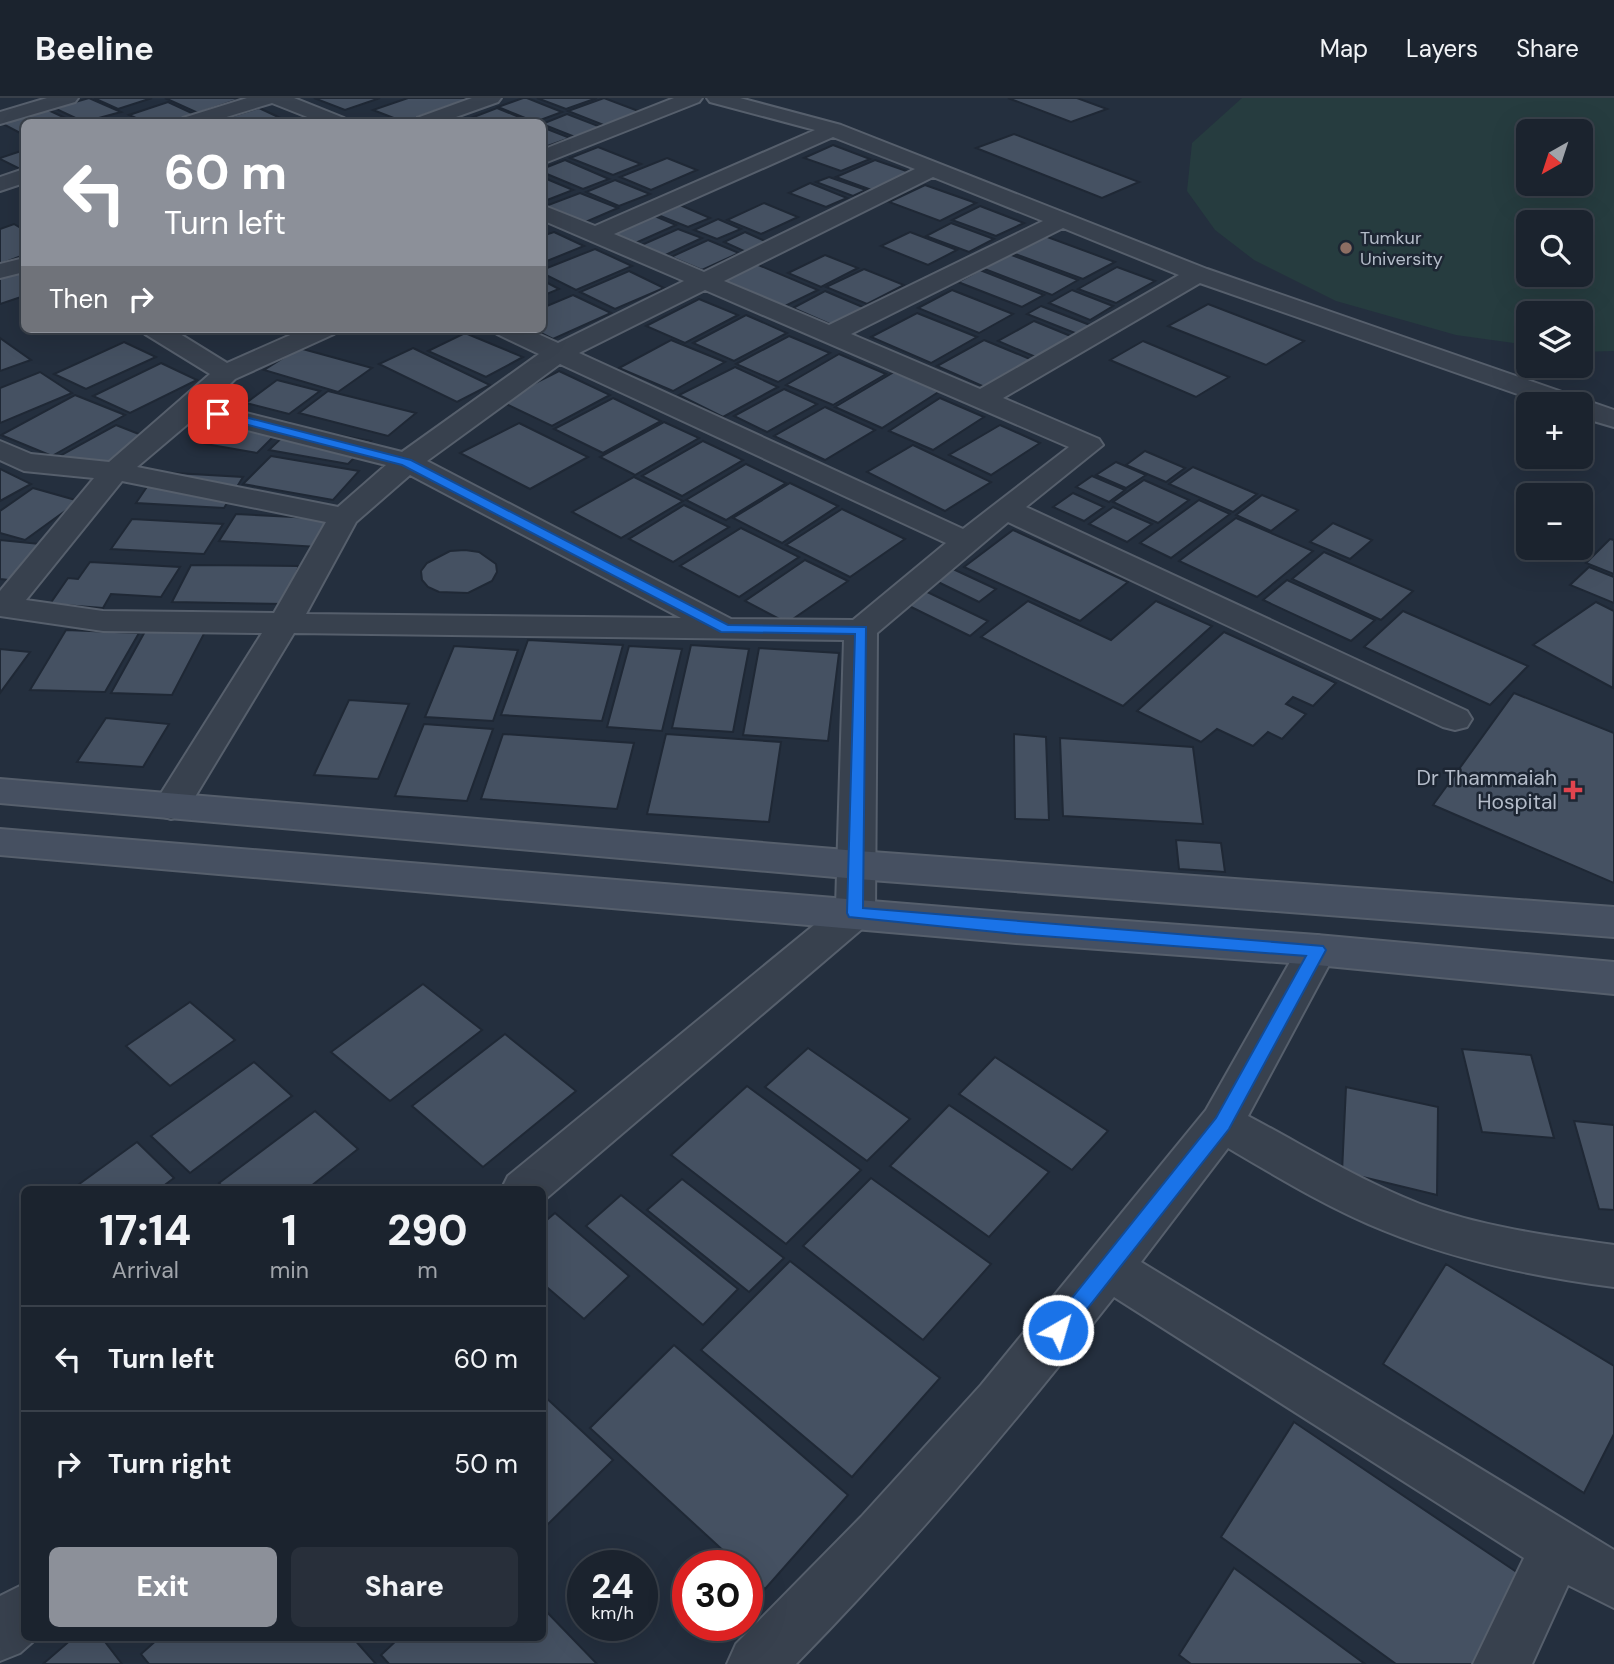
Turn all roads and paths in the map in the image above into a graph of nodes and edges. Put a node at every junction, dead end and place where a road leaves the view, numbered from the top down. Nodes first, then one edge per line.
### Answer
1 (68, 98) edge
2 (268, 98) edge
3 (276, 98) edge
4 (491, 98) edge
5 (692, 98) edge
6 (717, 98) edge
7 (0, 118) edge
8 (200, 119) edge
9 (329, 119) edge
10 (432, 119) edge
11 (834, 129) junction
12 (546, 156) edge
13 (934, 169) junction
14 (21, 177) edge
15 (0, 184) edge
16 (546, 214) edge
17 (1060, 221) junction
18 (593, 235) junction
19 (21, 266) edge
20 (0, 271) edge
21 (1198, 274) junction
22 (705, 281) junction
23 (161, 333) edge
24 (316, 333) edge
25 (515, 333) edge
26 (831, 334) junction
27 (558, 353) junction
28 (226, 373) junction
29 (1537, 392) edge
30 (984, 398) junction
31 (191, 407) junction
32 (1593, 412) edge
33 (1614, 419) edge
34 (0, 449) edge
35 (407, 462) junction
36 (115, 471) junction
37 (1005, 509) junction
38 (344, 517) junction
39 (965, 541) junction
40 (2, 606) edge
41 (285, 622) junction
42 (726, 629) junction
43 (861, 630) junction
44 (1455, 719) dead end
45 (0, 791) edge
46 (171, 806) junction
47 (0, 842) edge
48 (858, 865) junction
49 (855, 913) junction
50 (1614, 922) edge
51 (1317, 950) junction
52 (1614, 978) edge
53 (1222, 1123) junction
54 (529, 1186) edge
55 (1614, 1266) edge
56 (1108, 1267) junction
57 (1557, 1548) junction
58 (1614, 1580) edge
59 (21, 1615) edge
60 (0, 1633) edge
61 (756, 1664) edge
62 (1502, 1664) edge

1 - 7 street
2 - 8 street
3 - 9 street
4 - 10 street
5 - 12 street
6 - 11 street
11 - 13 street
11 - 18 street
13 - 17 street
13 - 22 street
14 - 15 street
16 - 18 street
17 - 21 street
17 - 26 street
18 - 22 street
19 - 20 street
21 - 29 street
21 - 30 street
22 - 26 street
22 - 27 street
23 - 28 street
24 - 28 street
25 - 27 street
26 - 30 street
27 - 35 street
27 - 39 street
28 - 31 street
30 - 37 street
31 - 35 street
31 - 36 street
32 - 33 street
34 - 36 street
35 - 38 street
35 - 42 street
36 - 38 street
36 - 40 street
37 - 39 street
37 - 44 street
38 - 41 street
39 - 43 street
40 - 41 street
41 - 42 street
41 - 46 street
42 - 43 street
43 - 48 street
45 - 46 main road
46 - 48 main road
47 - 49 main road
48 - 49 street
48 - 50 main road
49 - 51 main road
49 - 54 street
51 - 52 main road
51 - 53 street
53 - 55 street
53 - 56 street
56 - 57 street
56 - 61 street
57 - 58 street
57 - 62 street
59 - 60 street

